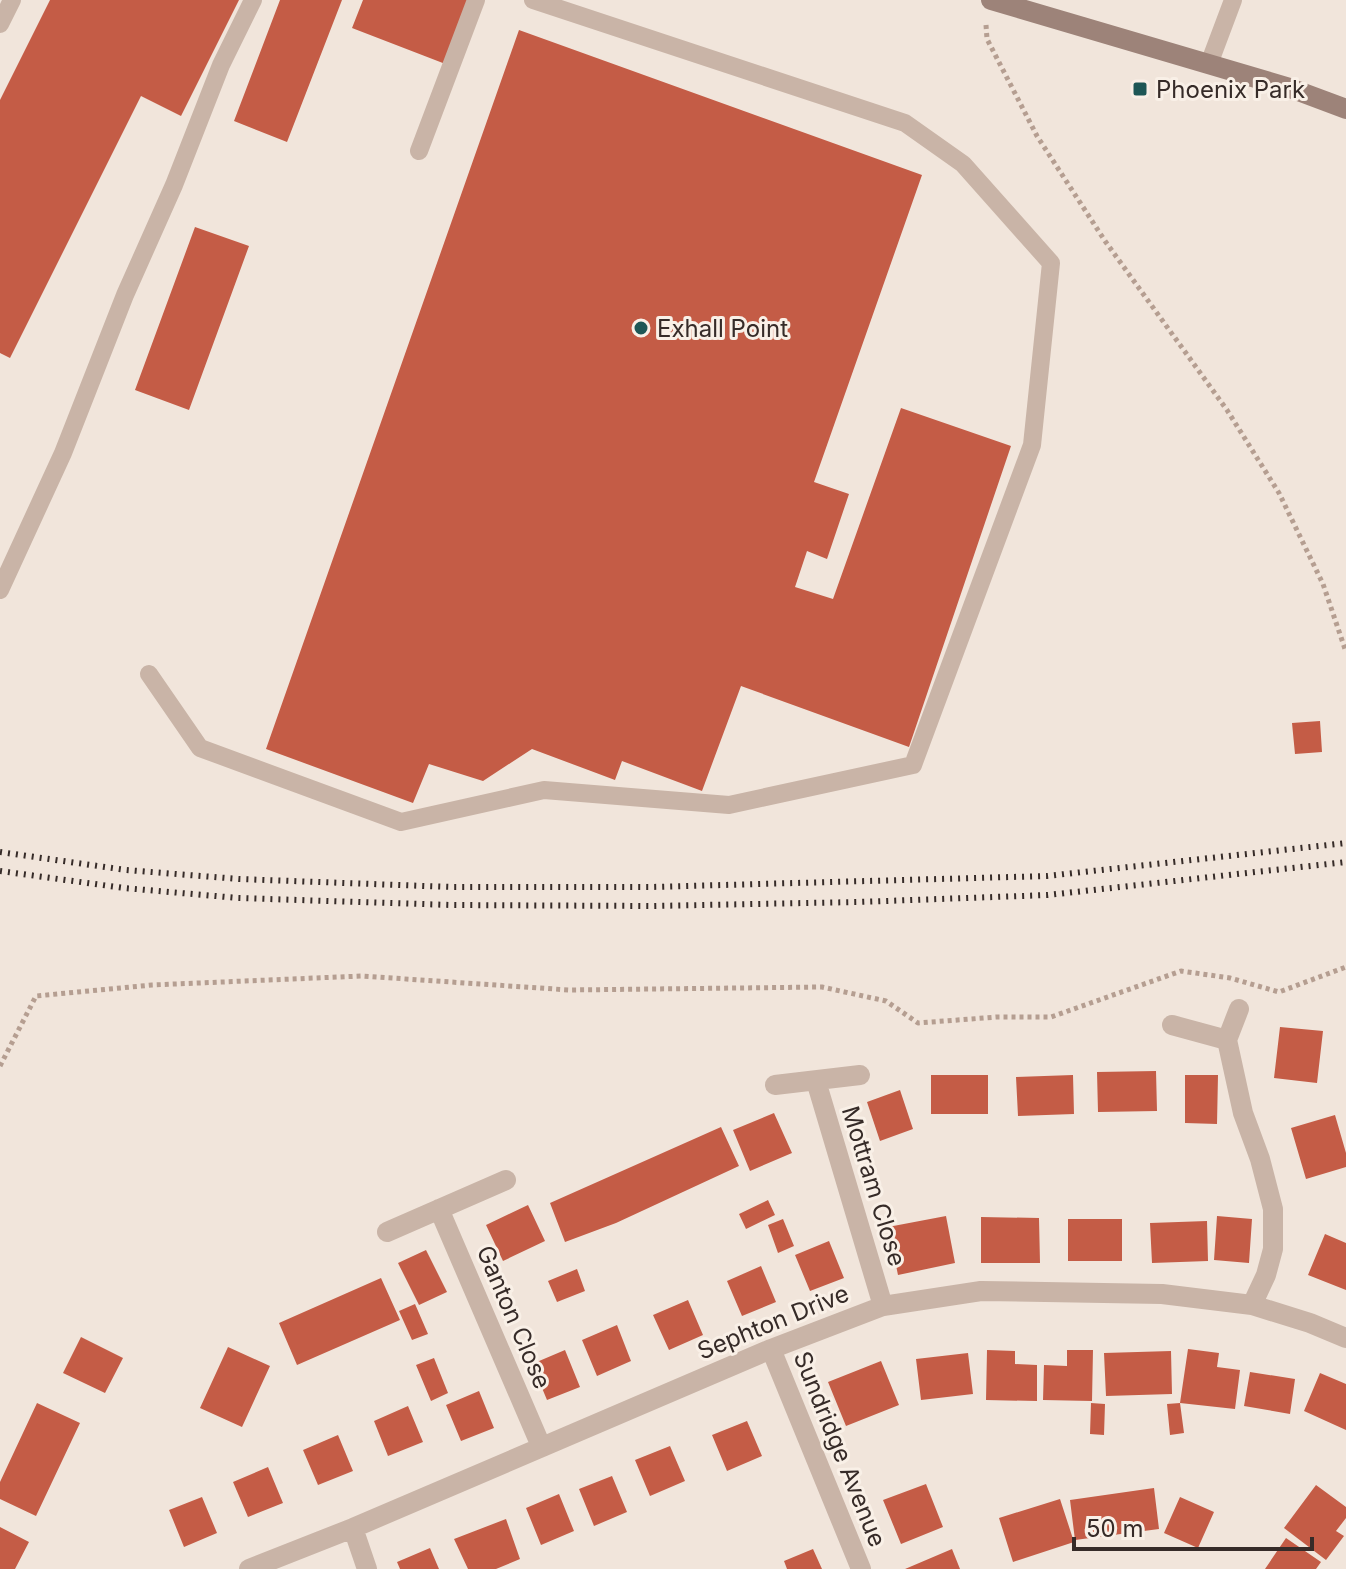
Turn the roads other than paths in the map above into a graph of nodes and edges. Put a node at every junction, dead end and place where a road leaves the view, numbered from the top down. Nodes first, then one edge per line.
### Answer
1 (12, 0) edge
2 (253, 0) edge
3 (476, 0) edge
4 (533, 0) edge
5 (1233, 0) edge
6 (988, 6) edge
7 (0, 24) edge
8 (1209, 64) junction
9 (1346, 109) edge
10 (419, 151) dead end
11 (0, 590) edge
12 (149, 674) dead end
13 (1239, 1009) dead end
14 (1172, 1025) dead end
15 (1227, 1040) junction
16 (860, 1075) dead end
17 (816, 1081) junction
18 (775, 1085) dead end
19 (506, 1180) dead end
20 (439, 1209) junction
21 (387, 1232) dead end
22 (1252, 1305) junction
23 (883, 1306) junction
24 (1346, 1338) edge
25 (771, 1349) junction
26 (541, 1446) junction
27 (353, 1528) junction
28 (249, 1569) edge
29 (367, 1569) edge
30 (861, 1569) edge

1 - 7 lane
2 - 11 lane
3 - 10 lane
4 - 12 lane
5 - 8 lane
6 - 8 street
8 - 9 street
13 - 15 street
14 - 15 street
15 - 22 street
16 - 17 street, Mottram Close
17 - 18 street, Mottram Close
17 - 23 street, Mottram Close
19 - 20 street
20 - 21 street
20 - 26 street, Ganton Close
22 - 23 street, Sephton Drive
22 - 24 street, Sephton Drive
23 - 25 street, Sephton Drive
25 - 26 street, Sephton Drive
25 - 30 street, Sundridge Avenue
26 - 27 street, Sephton Drive
27 - 28 street, Sephton Drive
27 - 29 street

